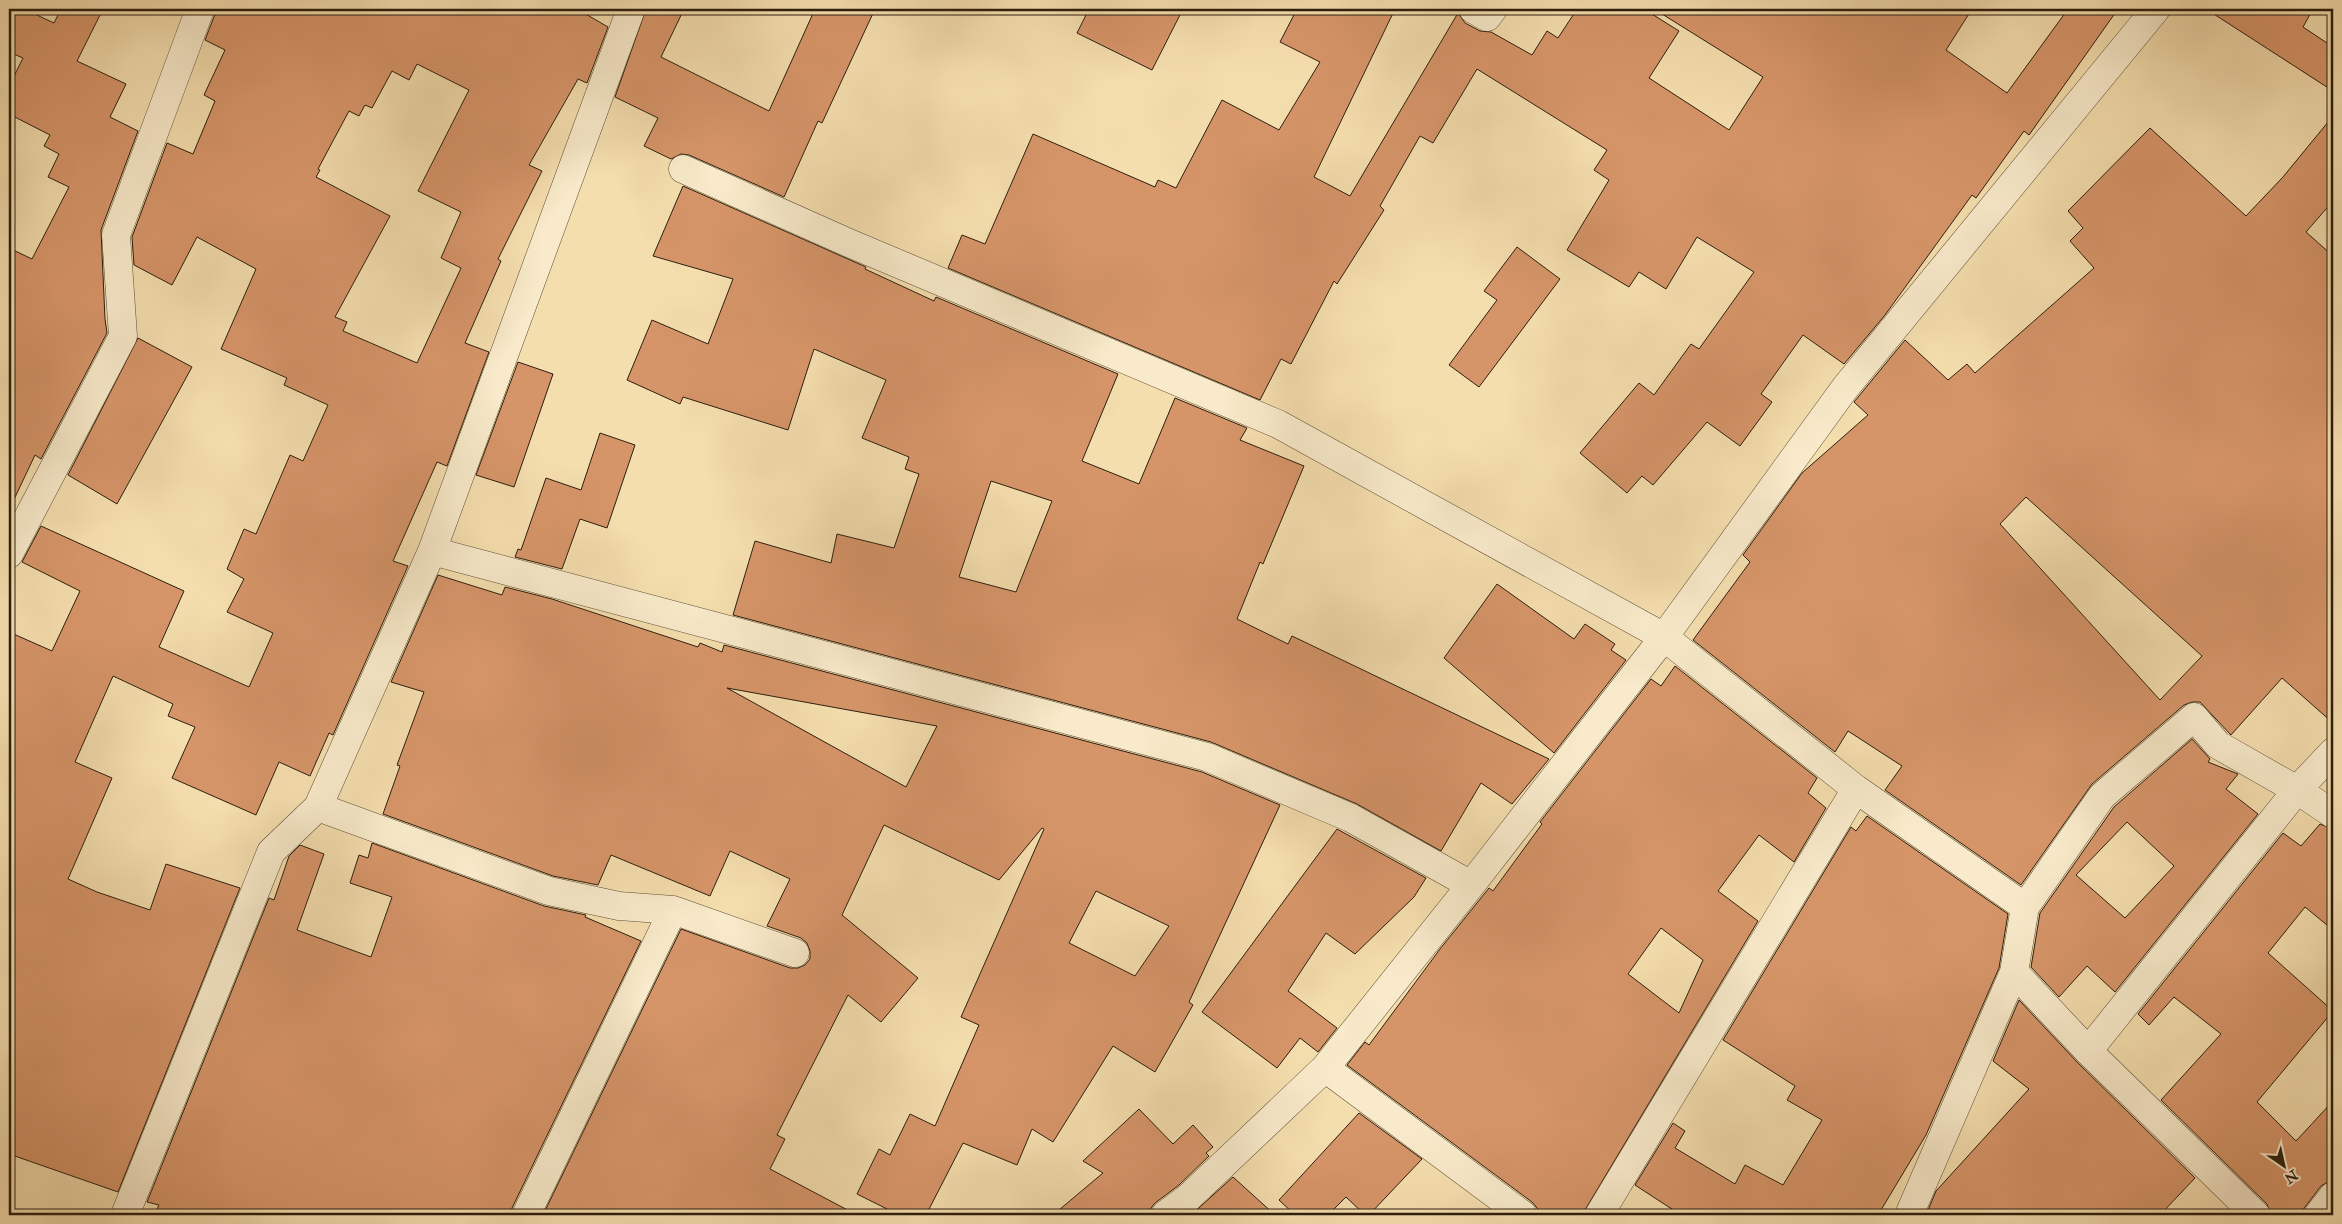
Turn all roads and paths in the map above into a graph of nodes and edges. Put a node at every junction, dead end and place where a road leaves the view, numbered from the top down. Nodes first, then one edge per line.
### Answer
1 (200, 9) edge
2 (630, 9) edge
3 (1473, 9) edge
4 (1493, 9) edge
5 (2156, 9) edge
6 (683, 169) dead end
7 (432, 551) junction
8 (9, 554) edge
9 (1664, 637) junction
10 (2333, 752) edge
11 (1856, 789) junction
12 (2296, 790) junction
13 (318, 807) junction
14 (2333, 814) edge
15 (1471, 885) junction
16 (2025, 907) junction
17 (673, 910) junction
18 (795, 953) dead end
19 (2014, 972) junction
20 (2088, 1051) junction
21 (1325, 1068) junction
22 (2333, 1196) edge
23 (125, 1215) edge
24 (526, 1215) edge
25 (1165, 1215) edge
26 (1523, 1215) edge
27 (1599, 1215) edge
28 (1909, 1215) edge
29 (2256, 1215) edge
30 (2318, 1215) edge

1 - 8 street
2 - 7 street
3 - 4 street
5 - 9 street
6 - 9 street
7 - 13 street
7 - 15 street
9 - 11 street
9 - 15 street
10 - 12 street
11 - 16 street
11 - 27 street
12 - 14 street
12 - 16 street
12 - 20 street
13 - 17 street
13 - 23 street
15 - 21 street
16 - 19 street
17 - 18 street
17 - 24 street
19 - 20 street
19 - 28 street
20 - 29 street
21 - 25 street
21 - 26 street
22 - 30 street

